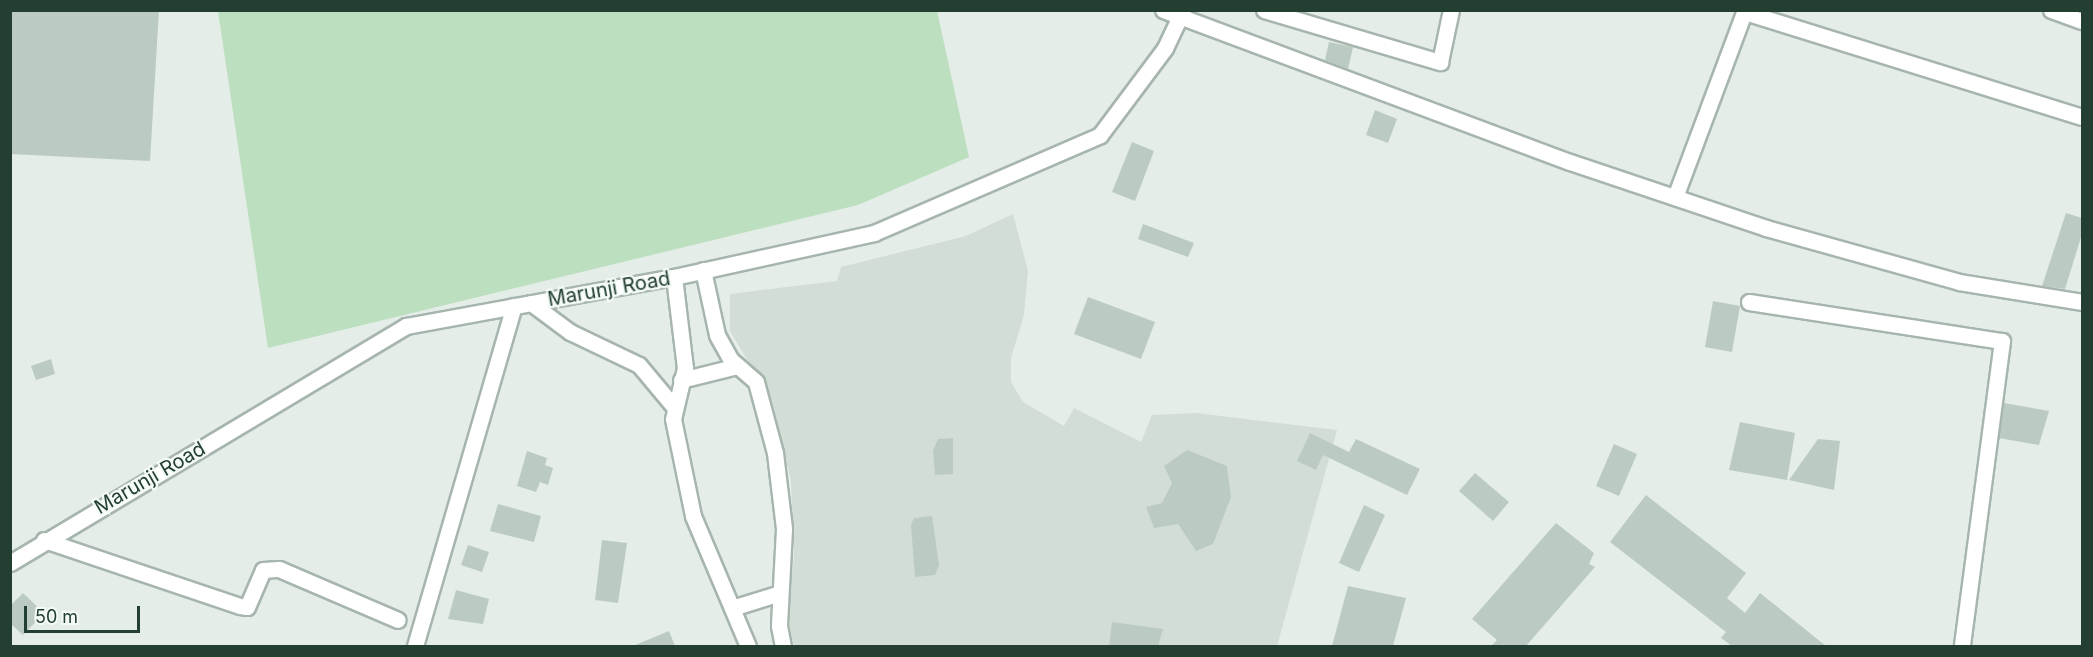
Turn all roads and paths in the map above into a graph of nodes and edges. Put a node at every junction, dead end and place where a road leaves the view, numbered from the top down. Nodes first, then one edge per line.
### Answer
1 (1163, 10) edge
2 (1263, 10) edge
3 (1451, 10) edge
4 (2051, 10) edge
5 (1745, 11) edge
6 (1181, 15) edge
7 (2082, 21) edge
8 (2082, 117) edge
9 (1675, 197) junction
10 (703, 270) junction
11 (674, 277) junction
12 (1749, 302) dead end
13 (2082, 302) edge
14 (531, 303) junction
15 (514, 306) junction
16 (737, 366) junction
17 (681, 380) junction
18 (675, 408) junction
19 (44, 540) junction
20 (10, 563) edge
21 (780, 593) junction
22 (732, 608) junction
23 (398, 620) dead end
24 (415, 646) edge
25 (748, 646) edge
26 (783, 646) edge
27 (1962, 646) edge

1 - 6 street
2 - 3 street
4 - 7 street
5 - 8 street
5 - 9 street
6 - 9 street
6 - 10 street, Marunji Road
9 - 13 street
10 - 11 street, Marunji Road
10 - 16 street
11 - 14 street, Marunji Road
11 - 17 street
12 - 27 street
14 - 15 street, Marunji Road
14 - 18 street
15 - 19 street, Marunji Road
15 - 24 street
16 - 17 street
16 - 21 street
17 - 18 street
18 - 22 street
19 - 20 street, Marunji Road
19 - 23 street
21 - 22 street
21 - 26 street
22 - 25 street

